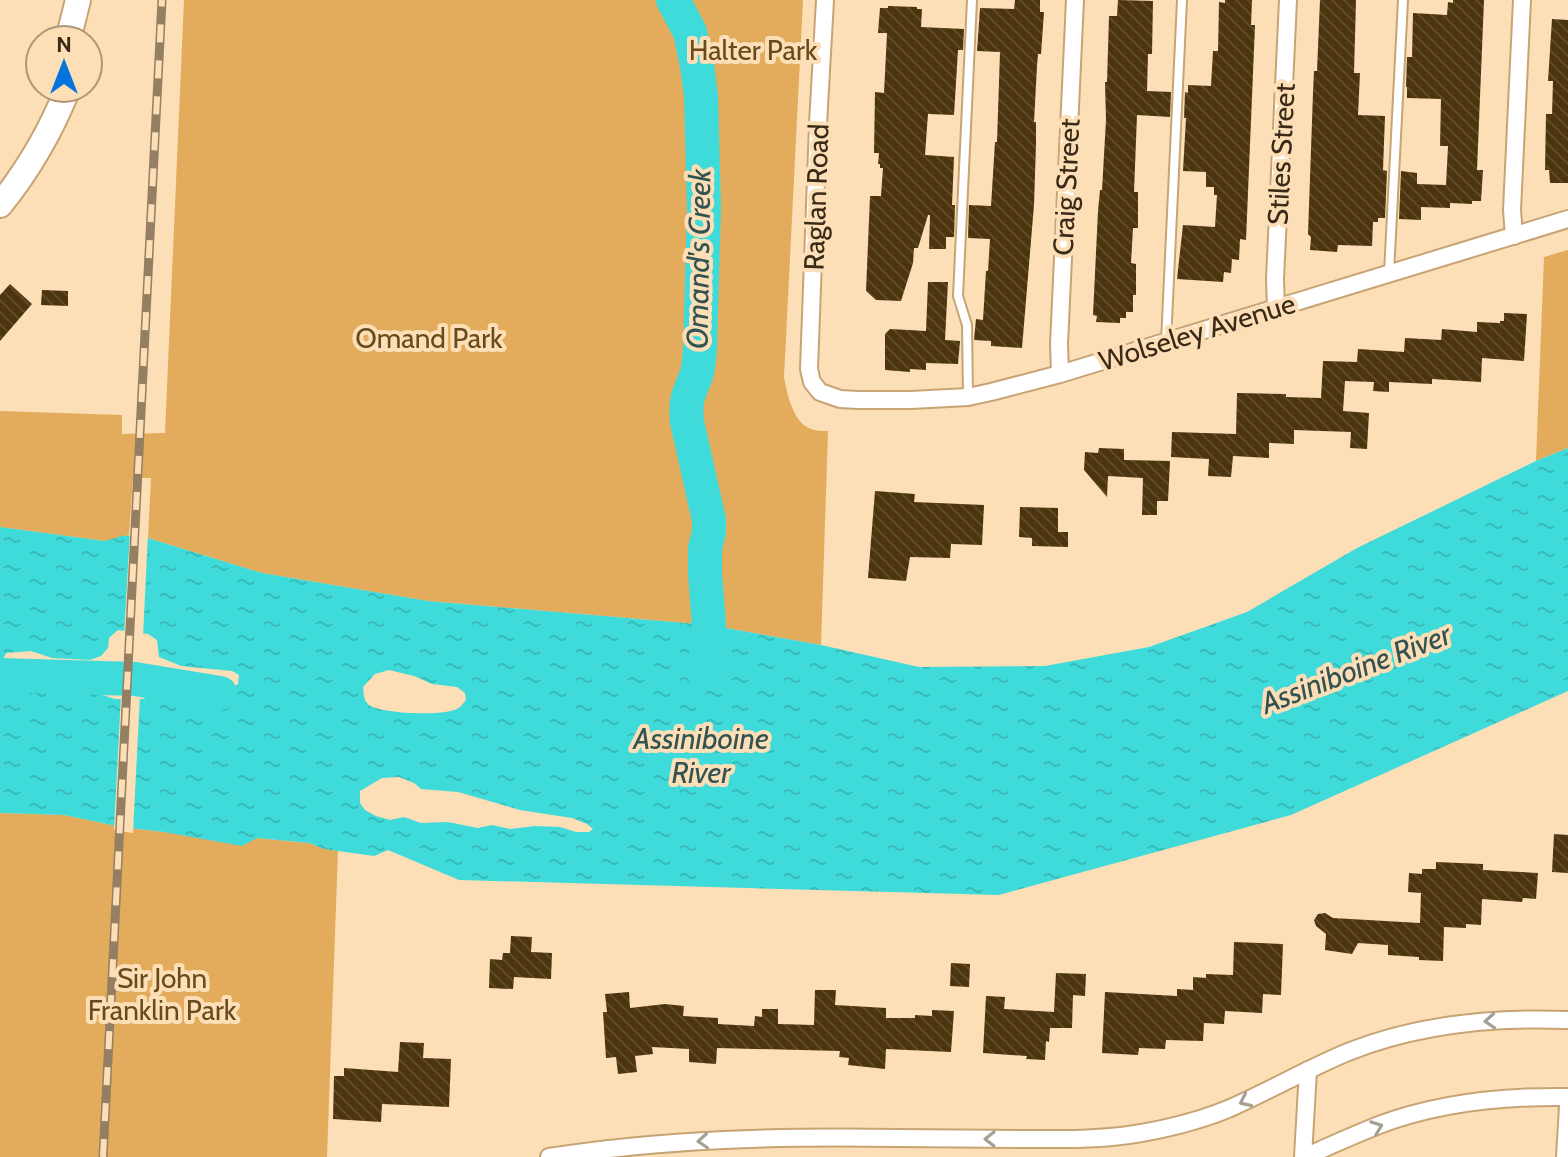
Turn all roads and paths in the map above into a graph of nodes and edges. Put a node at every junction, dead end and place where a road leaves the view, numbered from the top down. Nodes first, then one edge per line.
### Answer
1 (78, 0) edge
2 (94, 0) edge
3 (825, 0) edge
4 (972, 0) edge
5 (1075, 0) edge
6 (1182, 0) edge
7 (1288, 0) edge
8 (1403, 0) edge
9 (1522, 0) edge
10 (72, 24) edge
11 (88, 24) edge
12 (45, 104) edge
13 (61, 104) edge
14 (0, 180) edge
15 (0, 205) edge
16 (1568, 219) edge
17 (1514, 236) junction
18 (1389, 273) junction
19 (1276, 309) junction
20 (1166, 342) junction
21 (1060, 374) junction
22 (820, 392) joint
23 (968, 397) junction
24 (1568, 1020) edge
25 (1308, 1070) junction
26 (1568, 1097) edge
27 (1568, 1106) edge
28 (751, 1138) junction
29 (1036, 1139) junction
30 (549, 1157) edge
31 (750, 1157) edge
32 (1035, 1157) edge
33 (1304, 1157) edge
34 (1565, 1157) edge

1 - 10 main road
2 - 11 main road
3 - 22 street, Raglan Road
4 - 23 lane
5 - 21 street, Craig Street
6 - 20 lane
7 - 19 street, Stiles Street
8 - 18 lane
9 - 17 street
12 - 14 main road
13 - 15 main road
16 - 17 street, Wolseley Avenue
17 - 18 street, Wolseley Avenue
18 - 19 street, Wolseley Avenue
19 - 20 street, Wolseley Avenue
20 - 21 street, Wolseley Avenue
21 - 23 street, Wolseley Avenue
22 - 23 street, Wolseley Avenue
24 -> 25 street
25 -> 29 street
25 - 33 street
33 -> 26 street
27 - 34 street
29 -> 28 street
28 -> 30 street
28 - 31 street
29 - 32 street

